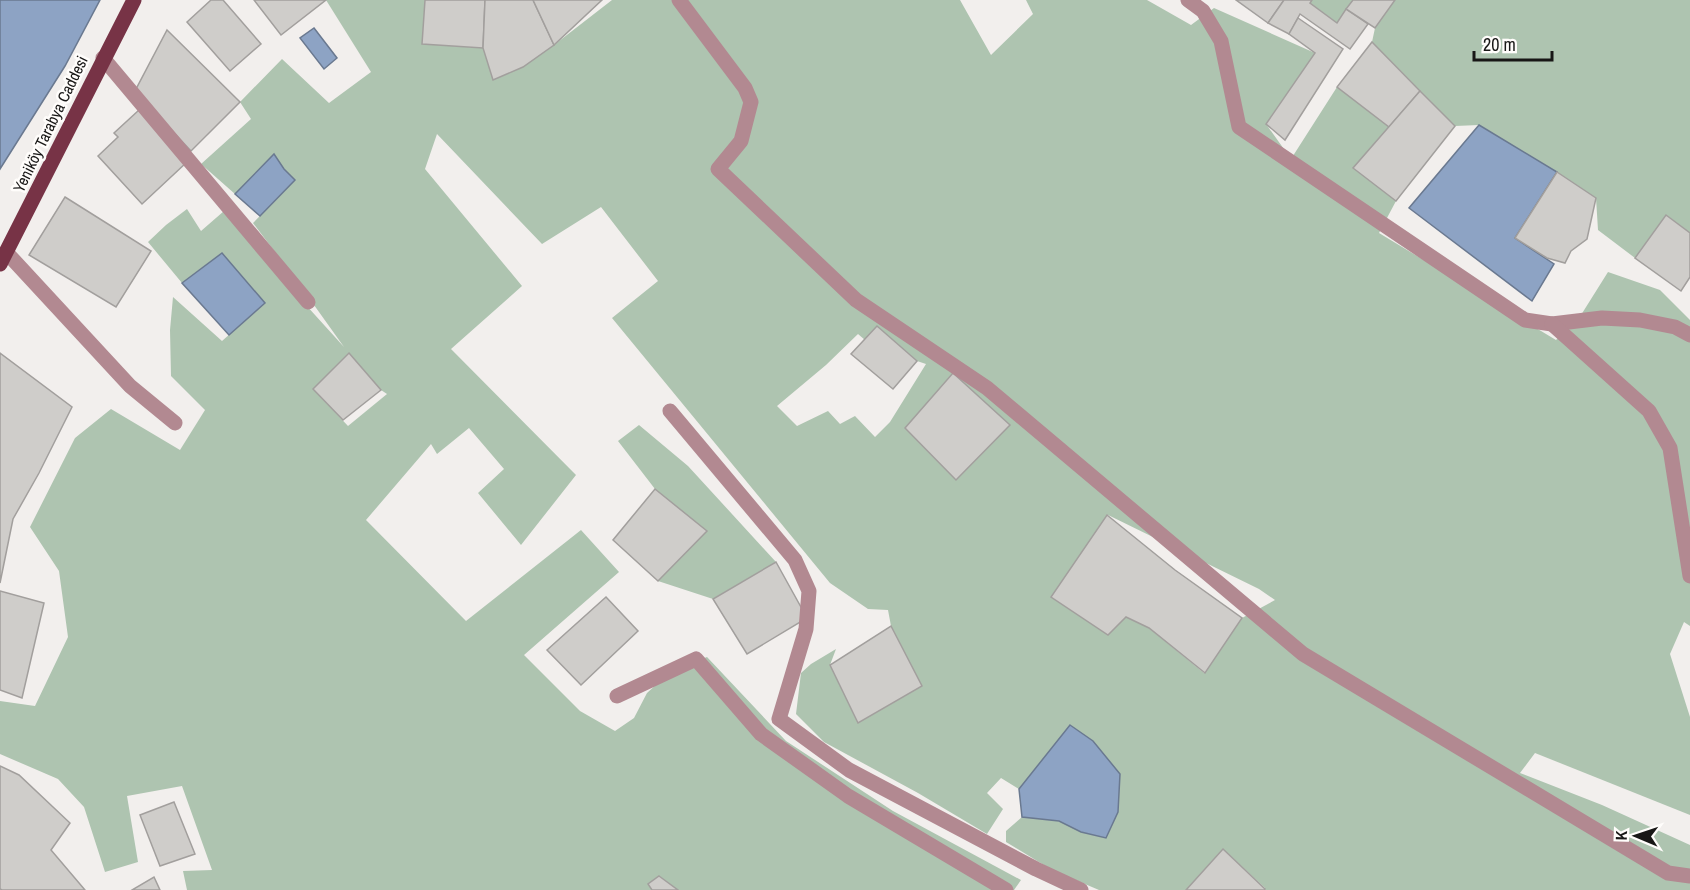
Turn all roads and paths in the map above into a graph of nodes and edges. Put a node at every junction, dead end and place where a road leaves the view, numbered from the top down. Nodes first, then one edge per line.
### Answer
1 (134, 0) edge
2 (678, 0) edge
3 (1188, 0) edge
4 (103, 58) junction
5 (3, 258) edge
6 (308, 302) dead end
7 (1552, 324) junction
8 (1690, 335) edge
9 (670, 411) dead end
10 (175, 423) dead end
11 (1690, 576) edge
12 (617, 696) dead end
13 (1690, 876) edge
14 (1006, 890) edge
15 (1081, 890) edge

1 - 4 main road, Yeniköy Tarabya Caddesi
2 - 13 street
3 - 7 street
4 - 5 main road, Yeniköy Tarabya Caddesi
4 - 6 street
5 - 10 street
7 - 8 street
7 - 11 street
9 - 15 street
12 - 14 street

